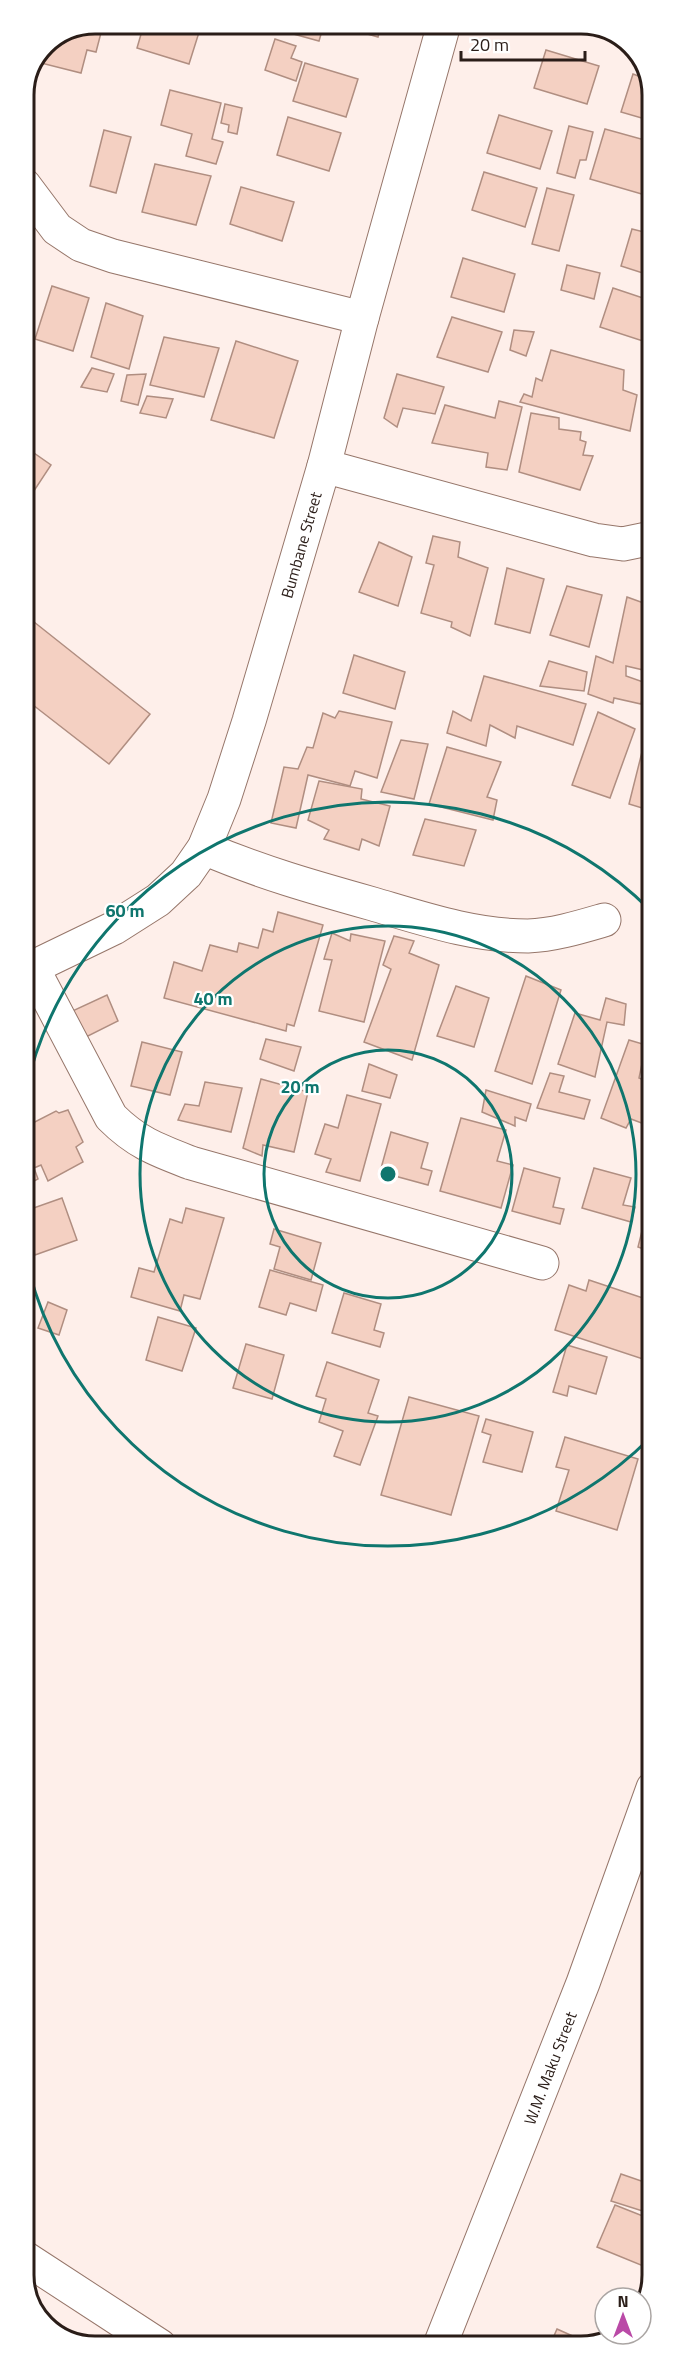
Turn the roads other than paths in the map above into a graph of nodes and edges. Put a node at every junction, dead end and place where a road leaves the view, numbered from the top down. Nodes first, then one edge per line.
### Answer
1 (441, 35) edge
2 (34, 198) edge
3 (362, 318) junction
4 (324, 466) junction
5 (642, 540) edge
6 (204, 848) junction
7 (604, 920) dead end
8 (34, 966) edge
9 (34, 980) edge
10 (542, 1263) dead end
11 (642, 1818) edge
12 (34, 2264) edge
13 (143, 2335) edge
14 (444, 2336) edge

1 - 3 street, Bumbane Street
2 - 3 street
3 - 4 street, Bumbane Street
4 - 5 street
4 - 6 street, Bumbane Street
6 - 7 street
6 - 8 street, Bumbane Street
9 - 10 street
11 - 14 street, W.M. Maku Street
12 - 13 street

